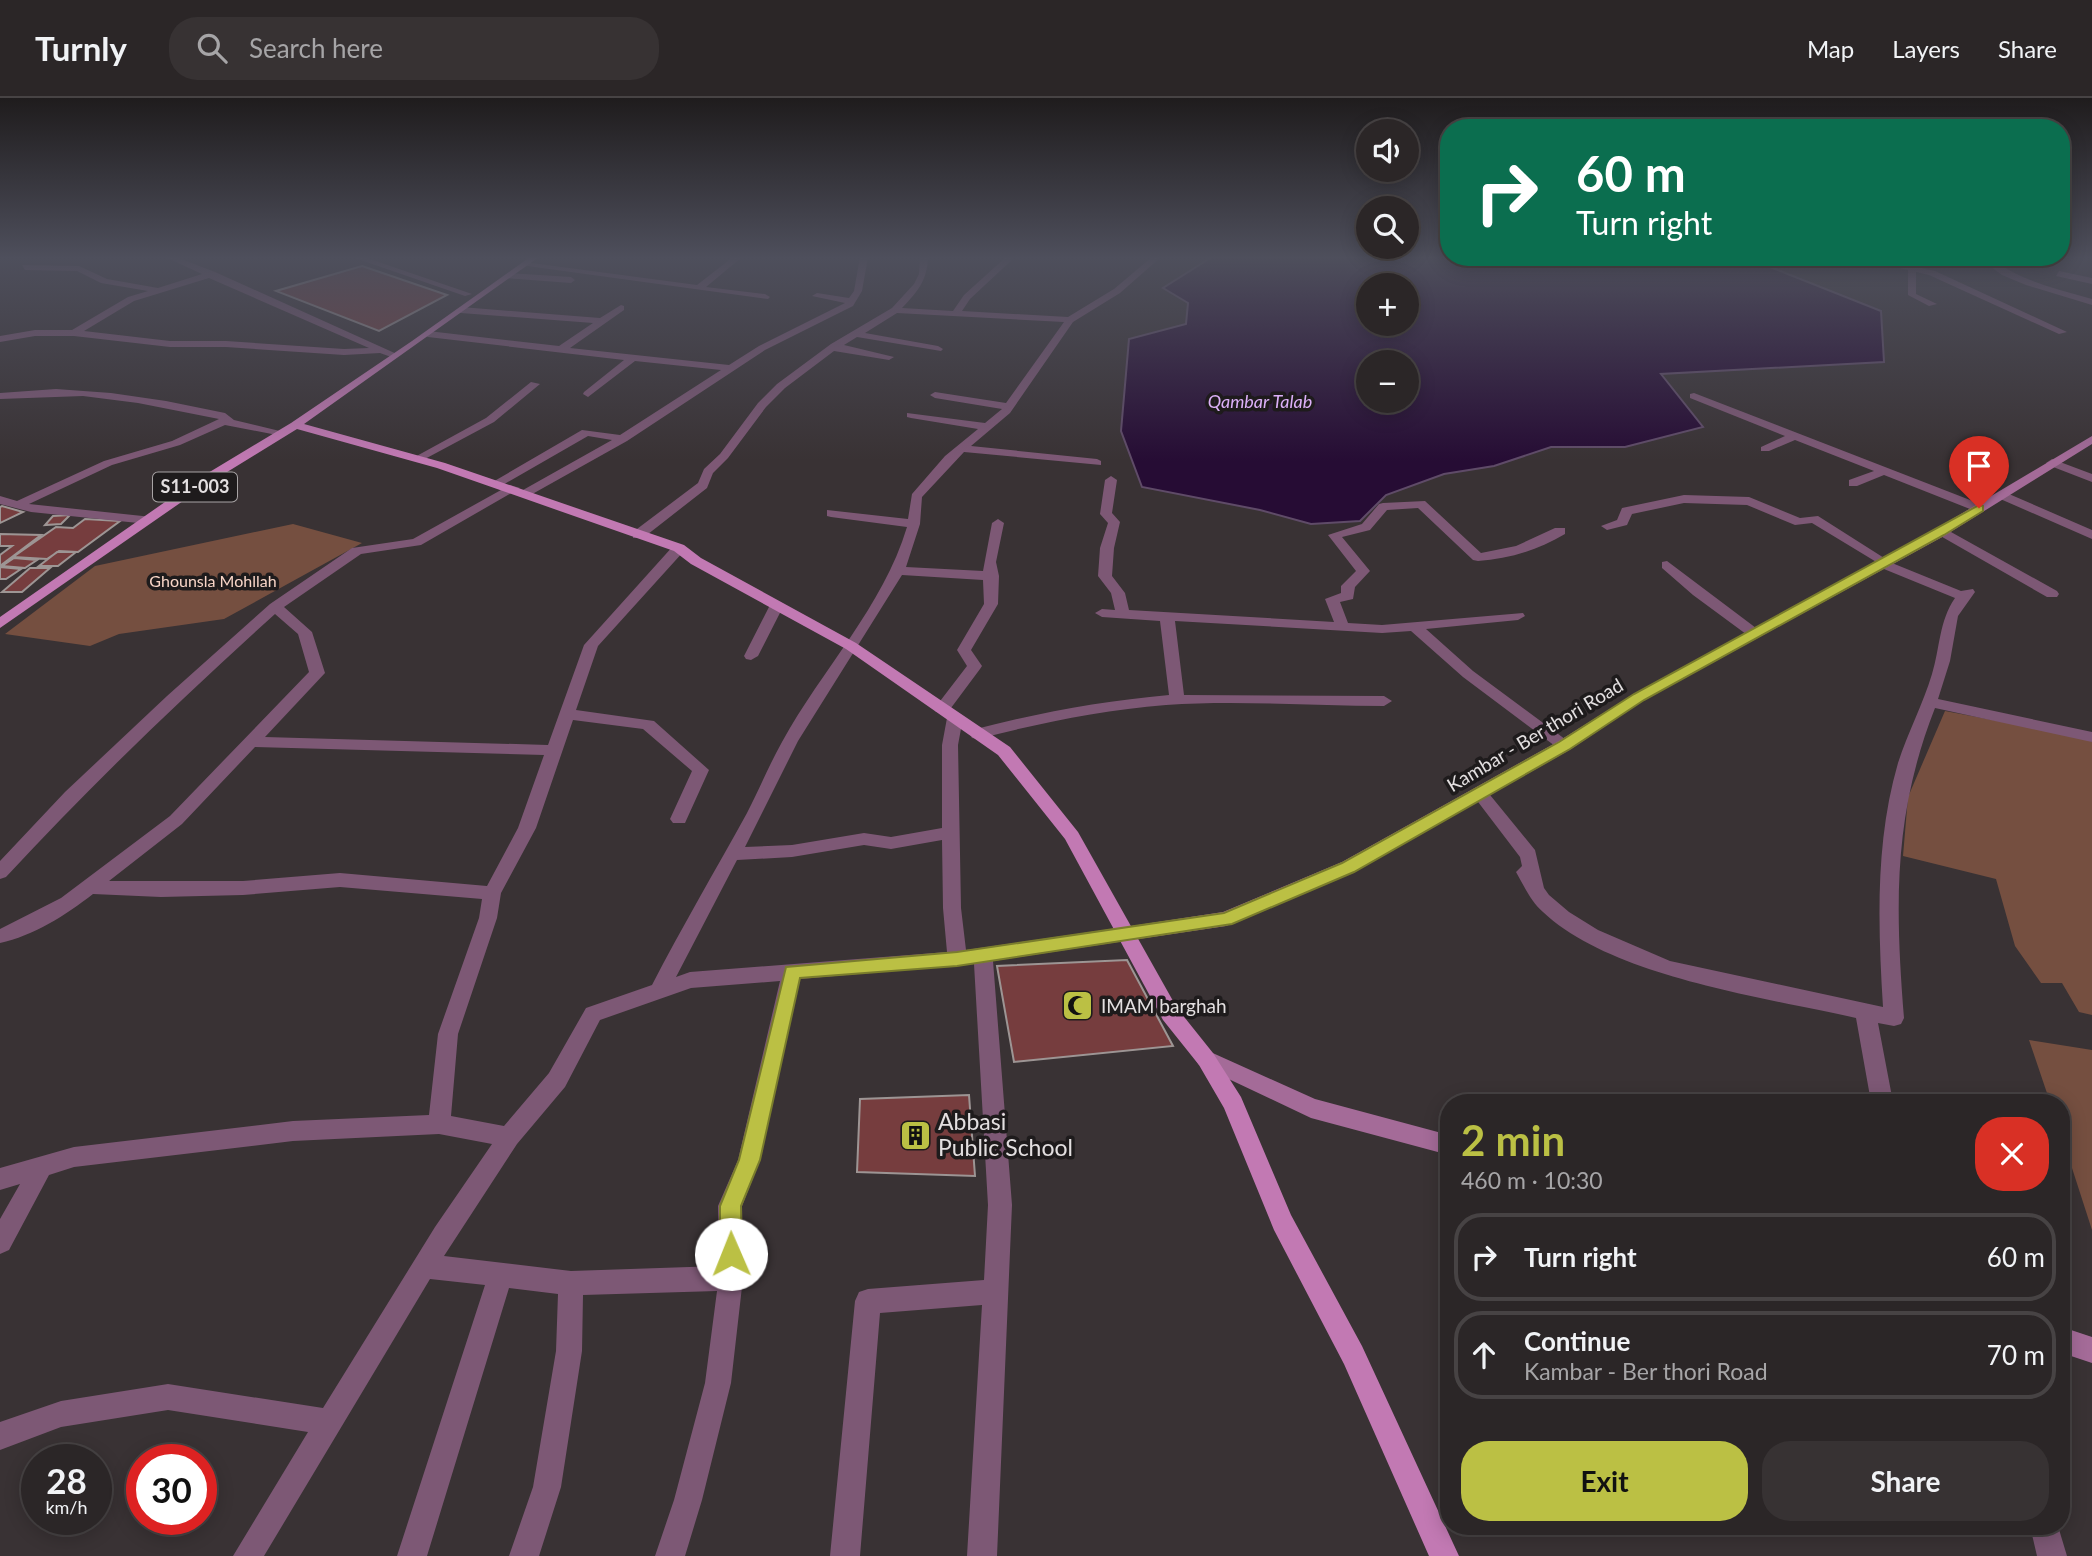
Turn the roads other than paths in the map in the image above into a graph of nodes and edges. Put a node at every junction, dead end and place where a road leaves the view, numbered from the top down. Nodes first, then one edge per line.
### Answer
1 (86, 325) edge
2 (324, 325) edge
3 (425, 325) edge
4 (440, 325) edge
5 (595, 325) edge
6 (806, 325) edge
7 (871, 325) edge
8 (1066, 325) edge
9 (2047, 325) edge
10 (2062, 332) dead end
11 (74, 333) junction
12 (428, 334) junction
13 (856, 334) junction
14 (0, 340) edge
15 (834, 346) junction
16 (563, 348) junction
17 (938, 349) dead end
18 (379, 350) junction
19 (394, 355) junction
20 (632, 358) junction
21 (888, 358) dead end
22 (729, 368) junction
23 (535, 384) dead end
24 (944, 386) dead end
25 (588, 394) dead end
26 (0, 396) edge
27 (1694, 396) dead end
28 (1009, 407) junction
29 (911, 415) dead end
30 (227, 420) junction
31 (989, 427) junction
32 (288, 429) junction
33 (1794, 436) junction
34 (623, 439) junction
35 (2092, 439) edge
36 (960, 448) junction
37 (1765, 449) dead end
38 (419, 458) junction
39 (1097, 463) dead end
40 (2052, 463) junction
41 (1884, 471) junction
42 (2092, 478) edge
43 (1111, 480) dead end
44 (1853, 483) dead end
45 (513, 488) junction
46 (2002, 495) junction
47 (0, 500) edge
48 (19, 505) junction
49 (1979, 508) junction
50 (831, 513) dead end
51 (148, 520) junction
52 (998, 523) dead end
53 (914, 524) junction
54 (1607, 526) dead end
55 (2089, 530) edge
56 (1559, 531) dead end
57 (1942, 531) junction
58 (638, 535) junction
59 (679, 548) junction
60 (1885, 563) junction
61 (1667, 565) dead end
62 (898, 571) junction
63 (992, 576) junction
64 (2052, 594) dead end
65 (777, 605) junction
66 (275, 607) junction
67 (1102, 613) dead end
68 (1123, 614) junction
69 (1518, 616) dead end
70 (1167, 617) junction
71 (2, 622) edge
72 (1343, 627) junction
73 (1415, 627) junction
74 (1755, 634) junction
75 (851, 646) junction
76 (751, 656) dead end
77 (1177, 701) junction
78 (1384, 701) dead end
79 (1928, 702) junction
80 (948, 713) junction
81 (566, 714) junction
82 (978, 734) junction
83 (2092, 737) edge
84 (249, 742) junction
85 (1564, 745) junction
86 (553, 750) junction
87 (1480, 793) junction
88 (679, 819) dead end
89 (952, 832) junction
90 (732, 854) junction
91 (3, 866) edge
92 (1525, 873) dead end
93 (89, 887) junction
94 (1537, 890) junction
95 (492, 893) junction
96 (1125, 934) junction
97 (0, 936) edge
98 (983, 955) junction
99 (957, 959) junction
100 (792, 972) junction
101 (660, 989) junction
102 (1865, 1010) junction
103 (1206, 1059) junction
104 (1881, 1094) edge
105 (439, 1124) junction
106 (509, 1137) junction
107 (1440, 1142) edge
108 (42, 1166) junction
109 (0, 1179) edge
110 (0, 1242) edge
111 (424, 1266) junction
112 (501, 1275) junction
113 (731, 1278) junction
114 (571, 1283) junction
115 (995, 1292) junction
116 (2070, 1343) edge
117 (2092, 1350) edge
118 (329, 1422) junction
119 (0, 1436) edge
120 (2046, 1535) edge
121 (248, 1556) edge
122 (412, 1556) edge
123 (524, 1556) edge
124 (670, 1556) edge
125 (845, 1556) edge
126 (982, 1556) edge
127 (1444, 1556) edge
128 (2052, 1556) edge

1 - 11 street
2 - 18 street
3 - 19 main road, S11-003
4 - 12 main road, S11-003
5 - 16 street
6 - 22 street
7 - 13 street
8 - 28 street
9 - 10 street
11 - 14 street
11 - 18 street
12 - 16 street
12 - 19 main road, S11-003
13 - 15 street
13 - 17 street
15 - 21 street
15 - 58 street
16 - 20 street
18 - 19 street
19 - 32 main road, S11-003
20 - 22 street
20 - 25 street
22 - 34 street
23 - 38 street
24 - 28 street
26 - 30 street
27 - 33 street
28 - 31 street
29 - 31 street
30 - 32 street
30 - 48 street
31 - 36 street
32 - 38 main road
32 - 51 main road, S11-003
33 - 37 street
33 - 41 street
34 - 45 street
34 - 45 street
35 - 40 street, Kambar - Ber thori Road
36 - 39 street
36 - 53 street
38 - 45 main road
40 - 42 street
40 - 46 street, Kambar - Ber thori Road
41 - 44 street
41 - 49 street
43 - 68 street
45 - 58 main road
45 - 66 street
46 - 49 street, Kambar - Ber thori Road
46 - 55 street
47 - 48 street
48 - 51 street
49 - 57 street, Kambar - Ber thori Road
50 - 53 street
51 - 71 main road, S11-003
52 - 63 street
53 - 62 street
54 - 60 street
56 - 72 street
57 - 60 street, Kambar - Ber thori Road
57 - 64 street
58 - 59 main road
59 - 65 main road
59 - 81 street
60 - 74 street, Kambar - Ber thori Road
60 - 79 street
61 - 74 street
62 - 63 street
62 - 75 street
63 - 80 street
65 - 75 main road
65 - 76 street
66 - 84 street
66 - 91 street
67 - 68 street
68 - 70 street
69 - 73 street
70 - 72 street
70 - 77 street
72 - 73 street
73 - 85 street
74 - 85 street, Kambar - Ber thori Road
75 - 80 main road
75 - 90 street
77 - 78 street
77 - 82 street
79 - 83 street
79 - 102 street
80 - 82 main road
80 - 89 street
81 - 86 street
81 - 88 street
82 - 96 main road
84 - 86 street
84 - 93 street
85 - 87 street, Kambar - Ber thori Road
86 - 95 street
87 - 94 street
87 - 96 street, Kambar - Ber thori Road
89 - 90 street
89 - 99 street
90 - 101 street
92 - 94 street
93 - 95 street
93 - 97 street
94 - 102 street
95 - 105 street
96 - 98 street
96 - 103 main road
98 - 99 street
98 - 115 street
99 - 100 street
100 - 101 street
100 - 113 street
101 - 106 street
102 - 104 street
103 - 107 street
103 - 127 main road
105 - 106 street
105 - 108 street
106 - 111 street
108 - 109 street
108 - 110 street
111 - 112 street
111 - 118 street
112 - 114 street
112 - 122 street
113 - 114 street
113 - 124 street
114 - 123 street
115 - 125 street
115 - 126 street
116 - 117 street
118 - 119 street
118 - 121 street
120 - 128 street

